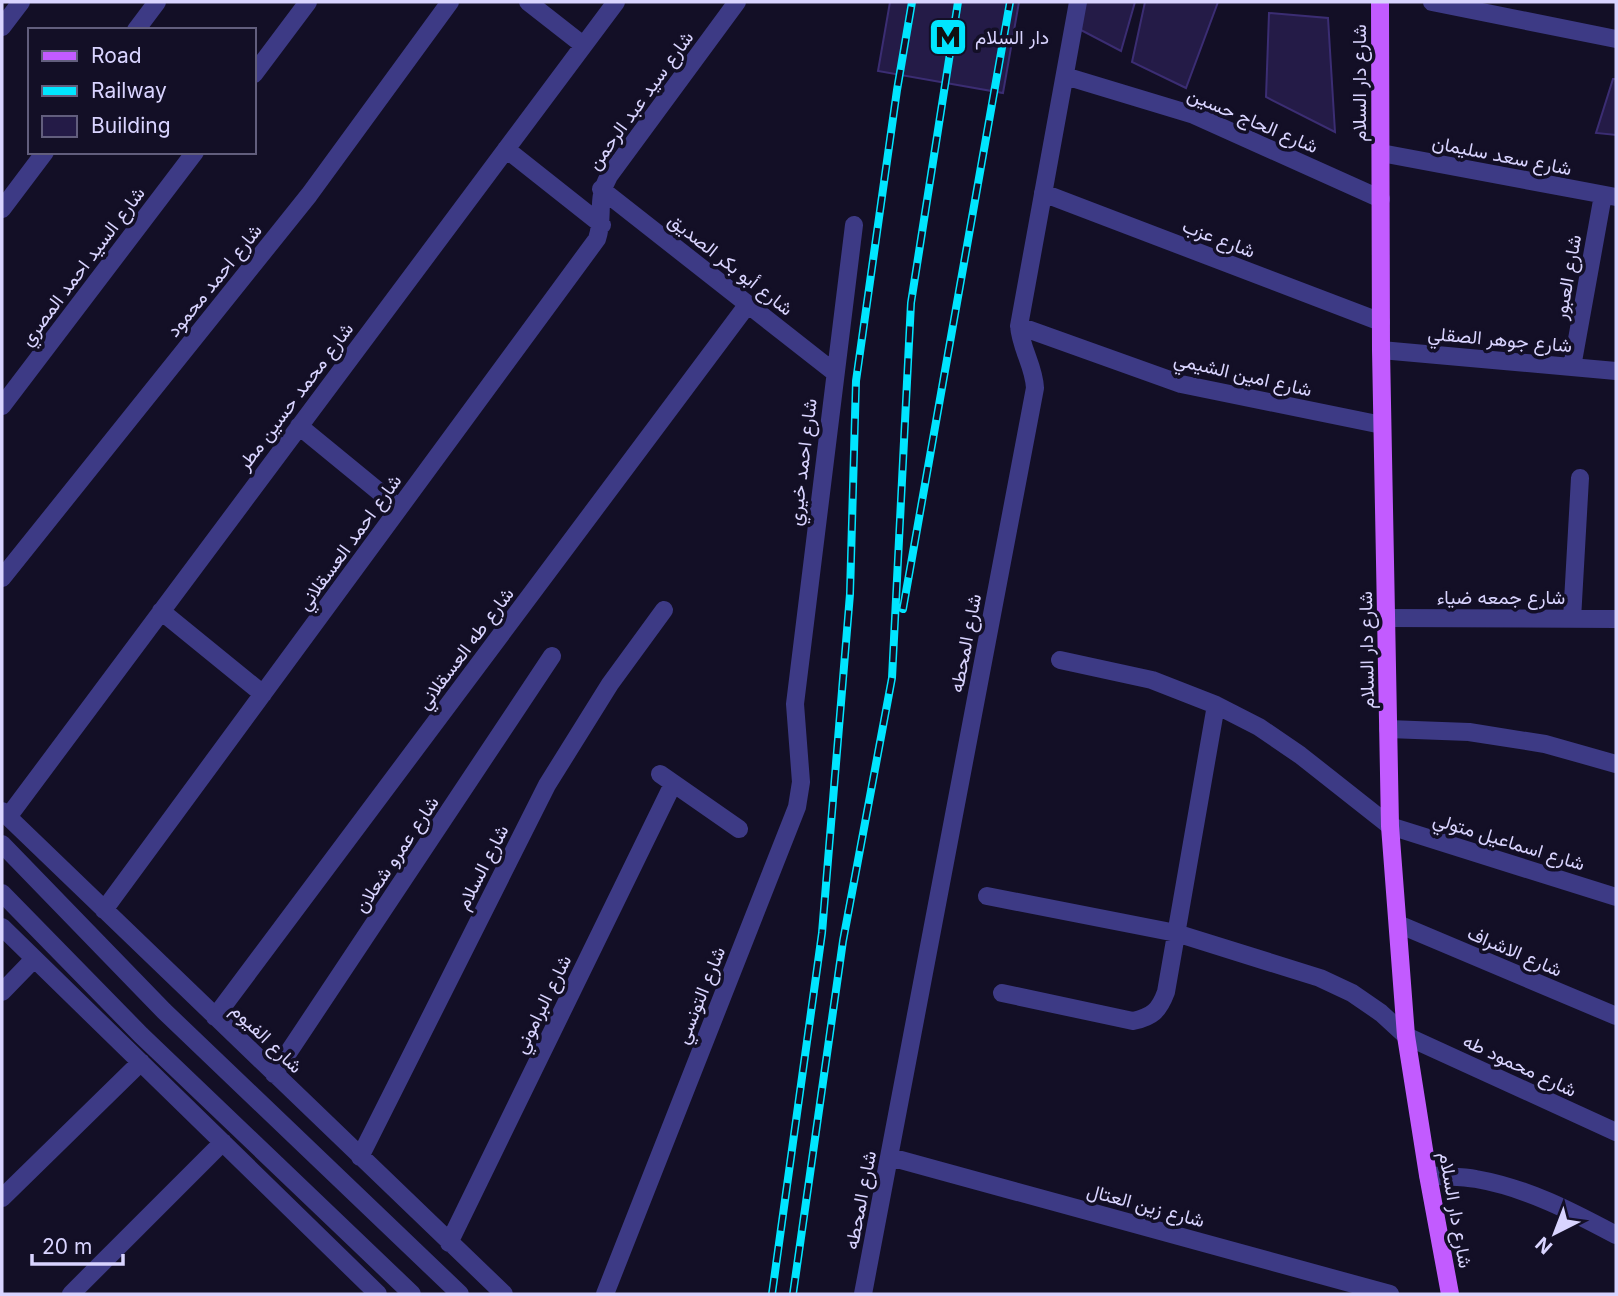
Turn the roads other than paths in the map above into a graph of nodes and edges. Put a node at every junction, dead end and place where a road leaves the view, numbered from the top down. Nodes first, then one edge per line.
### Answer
1 (21, 2) edge
2 (157, 2) edge
3 (308, 2) edge
4 (450, 2) edge
5 (528, 2) edge
6 (616, 2) edge
7 (737, 2) edge
8 (1078, 2) edge
9 (1380, 2) edge
10 (1432, 2) edge
11 (2, 27) edge
12 (138, 28) edge
13 (1616, 39) edge
14 (583, 45) junction
15 (256, 71) edge
16 (1065, 76) junction
17 (506, 149) junction
18 (1381, 153) junction
19 (43, 154) edge
20 (193, 154) edge
21 (601, 189) junction
22 (1043, 193) junction
23 (1610, 196) edge
24 (1381, 199) junction
25 (2, 209) edge
26 (602, 225) junction
27 (854, 225) dead end
28 (748, 304) junction
29 (1381, 322) junction
30 (1019, 326) junction
31 (1381, 350) junction
32 (1572, 367) junction
33 (1616, 371) edge
34 (834, 372) junction
35 (2, 406) edge
36 (1382, 425) junction
37 (299, 426) junction
38 (1580, 478) dead end
39 (400, 508) junction
40 (2, 578) edge
41 (664, 610) dead end
42 (161, 611) junction
43 (1386, 618) junction
44 (1572, 619) junction
45 (1616, 619) edge
46 (552, 656) dead end
47 (1060, 660) dead end
48 (263, 694) junction
49 (795, 704) joint
50 (1216, 705) junction
51 (1388, 729) junction
52 (1616, 764) edge
53 (5, 814) edge
54 (1390, 826) junction
55 (739, 829) dead end
56 (2, 844) edge
57 (2, 893) edge
58 (987, 896) dead end
59 (1616, 897) edge
60 (104, 910) junction
61 (1398, 924) junction
62 (2, 927) edge
63 (1176, 933) junction
64 (34, 959) junction
65 (2, 992) edge
66 (1002, 993) dead end
67 (1616, 1016) edge
68 (215, 1017) junction
69 (1406, 1036) junction
70 (141, 1062) junction
71 (274, 1074) junction
72 (1616, 1132) edge
73 (223, 1142) junction
74 (360, 1157) junction
75 (890, 1157) junction
76 (1428, 1175) junction
77 (2, 1198) edge
78 (1616, 1235) edge
79 (449, 1243) junction
80 (867, 1293) edge
81 (71, 1294) edge
82 (378, 1294) edge
83 (412, 1294) edge
84 (460, 1294) edge
85 (504, 1294) edge
86 (604, 1294) edge
87 (1390, 1294) edge
88 (1450, 1294) edge

1 - 11 street
2 - 12 street
3 - 15 street
4 - 40 street, شارع احمد محمود
5 - 14 street
6 - 14 street, شارع محمد حسين مطر
7 - 21 street, شارع سيد عبد الرحمن
8 - 16 street, شارع المحطه
9 - 18 main road, شارع دار السلام
10 - 13 street
14 - 17 street, شارع محمد حسين مطر
16 - 22 street, شارع المحطه
16 - 24 street, شارع الحاج حسين
17 - 26 street
17 - 37 street, شارع محمد حسين مطر
18 - 23 street, شارع سعد سليمان
18 - 24 main road, شارع دار السلام
19 - 25 street
20 - 35 street, شارع السيد احمد المصري
21 - 26 street
21 - 28 street, شارع أبو بكر الصديق
22 - 29 street, شارع عزب
22 - 30 street, شارع المحطه
23 - 32 street, شارع العبور
24 - 29 main road, شارع دار السلام
26 - 39 street, شارع احمد العسقلاني
27 - 34 street, شارع احمد خيري
28 - 34 street, شارع أبو بكر الصديق
28 - 68 street, شارع طه العسقلاني
29 - 31 main road, شارع دار السلام
30 - 36 street, شارع امين الشيمي
30 - 75 street, شارع المحطه
31 - 32 street, شارع جوهر الصقلي
31 - 36 main road, شارع دار السلام
32 - 33 street, شارع جوهر الصقلي
34 - 49 street, شارع احمد خيري
36 - 43 main road, شارع دار السلام
37 - 39 street
37 - 42 street, شارع محمد حسين مطر
38 - 44 street
39 - 48 street, شارع احمد العسقلاني
41 - 74 street, شارع السلام
42 - 48 street
42 - 53 street, شارع محمد حسين مطر
43 - 44 street, شارع جمعه ضياء
43 - 51 main road, شارع دار السلام
44 - 45 street, شارع جمعه ضياء
46 - 71 street, شارع عمرو شعلان
47 - 50 street
48 - 60 street, شارع احمد العسقلاني
49 - 86 street, شارع التونسي
50 - 54 street
50 - 63 street
51 - 52 street
51 - 54 main road, شارع دار السلام
53 - 60 street, شارع الفيوم
54 - 59 street, شارع اسماعيل متولي
54 - 61 main road, شارع دار السلام
55 - 79 street, شارع البراموني
56 - 84 street
57 - 83 street
58 - 63 street, شارع محمود طه
60 - 68 street, شارع الفيوم
61 - 67 street, شارع الاشراف
61 - 69 main road, شارع دار السلام
62 - 64 street
63 - 66 street
63 - 69 street, شارع محمود طه
64 - 65 street
64 - 70 street
68 - 71 street, شارع الفيوم
69 - 72 street, شارع محمود طه
69 - 76 main road, شارع دار السلام
70 - 73 street
70 - 77 street
71 - 74 street, شارع الفيوم
73 - 81 street
73 - 82 street
74 - 79 street, شارع الفيوم
75 - 80 street, شارع المحطه
75 - 87 street, شارع زين العتال
76 - 78 street
76 - 88 main road, شارع دار السلام
79 - 85 street, شارع الفيوم

